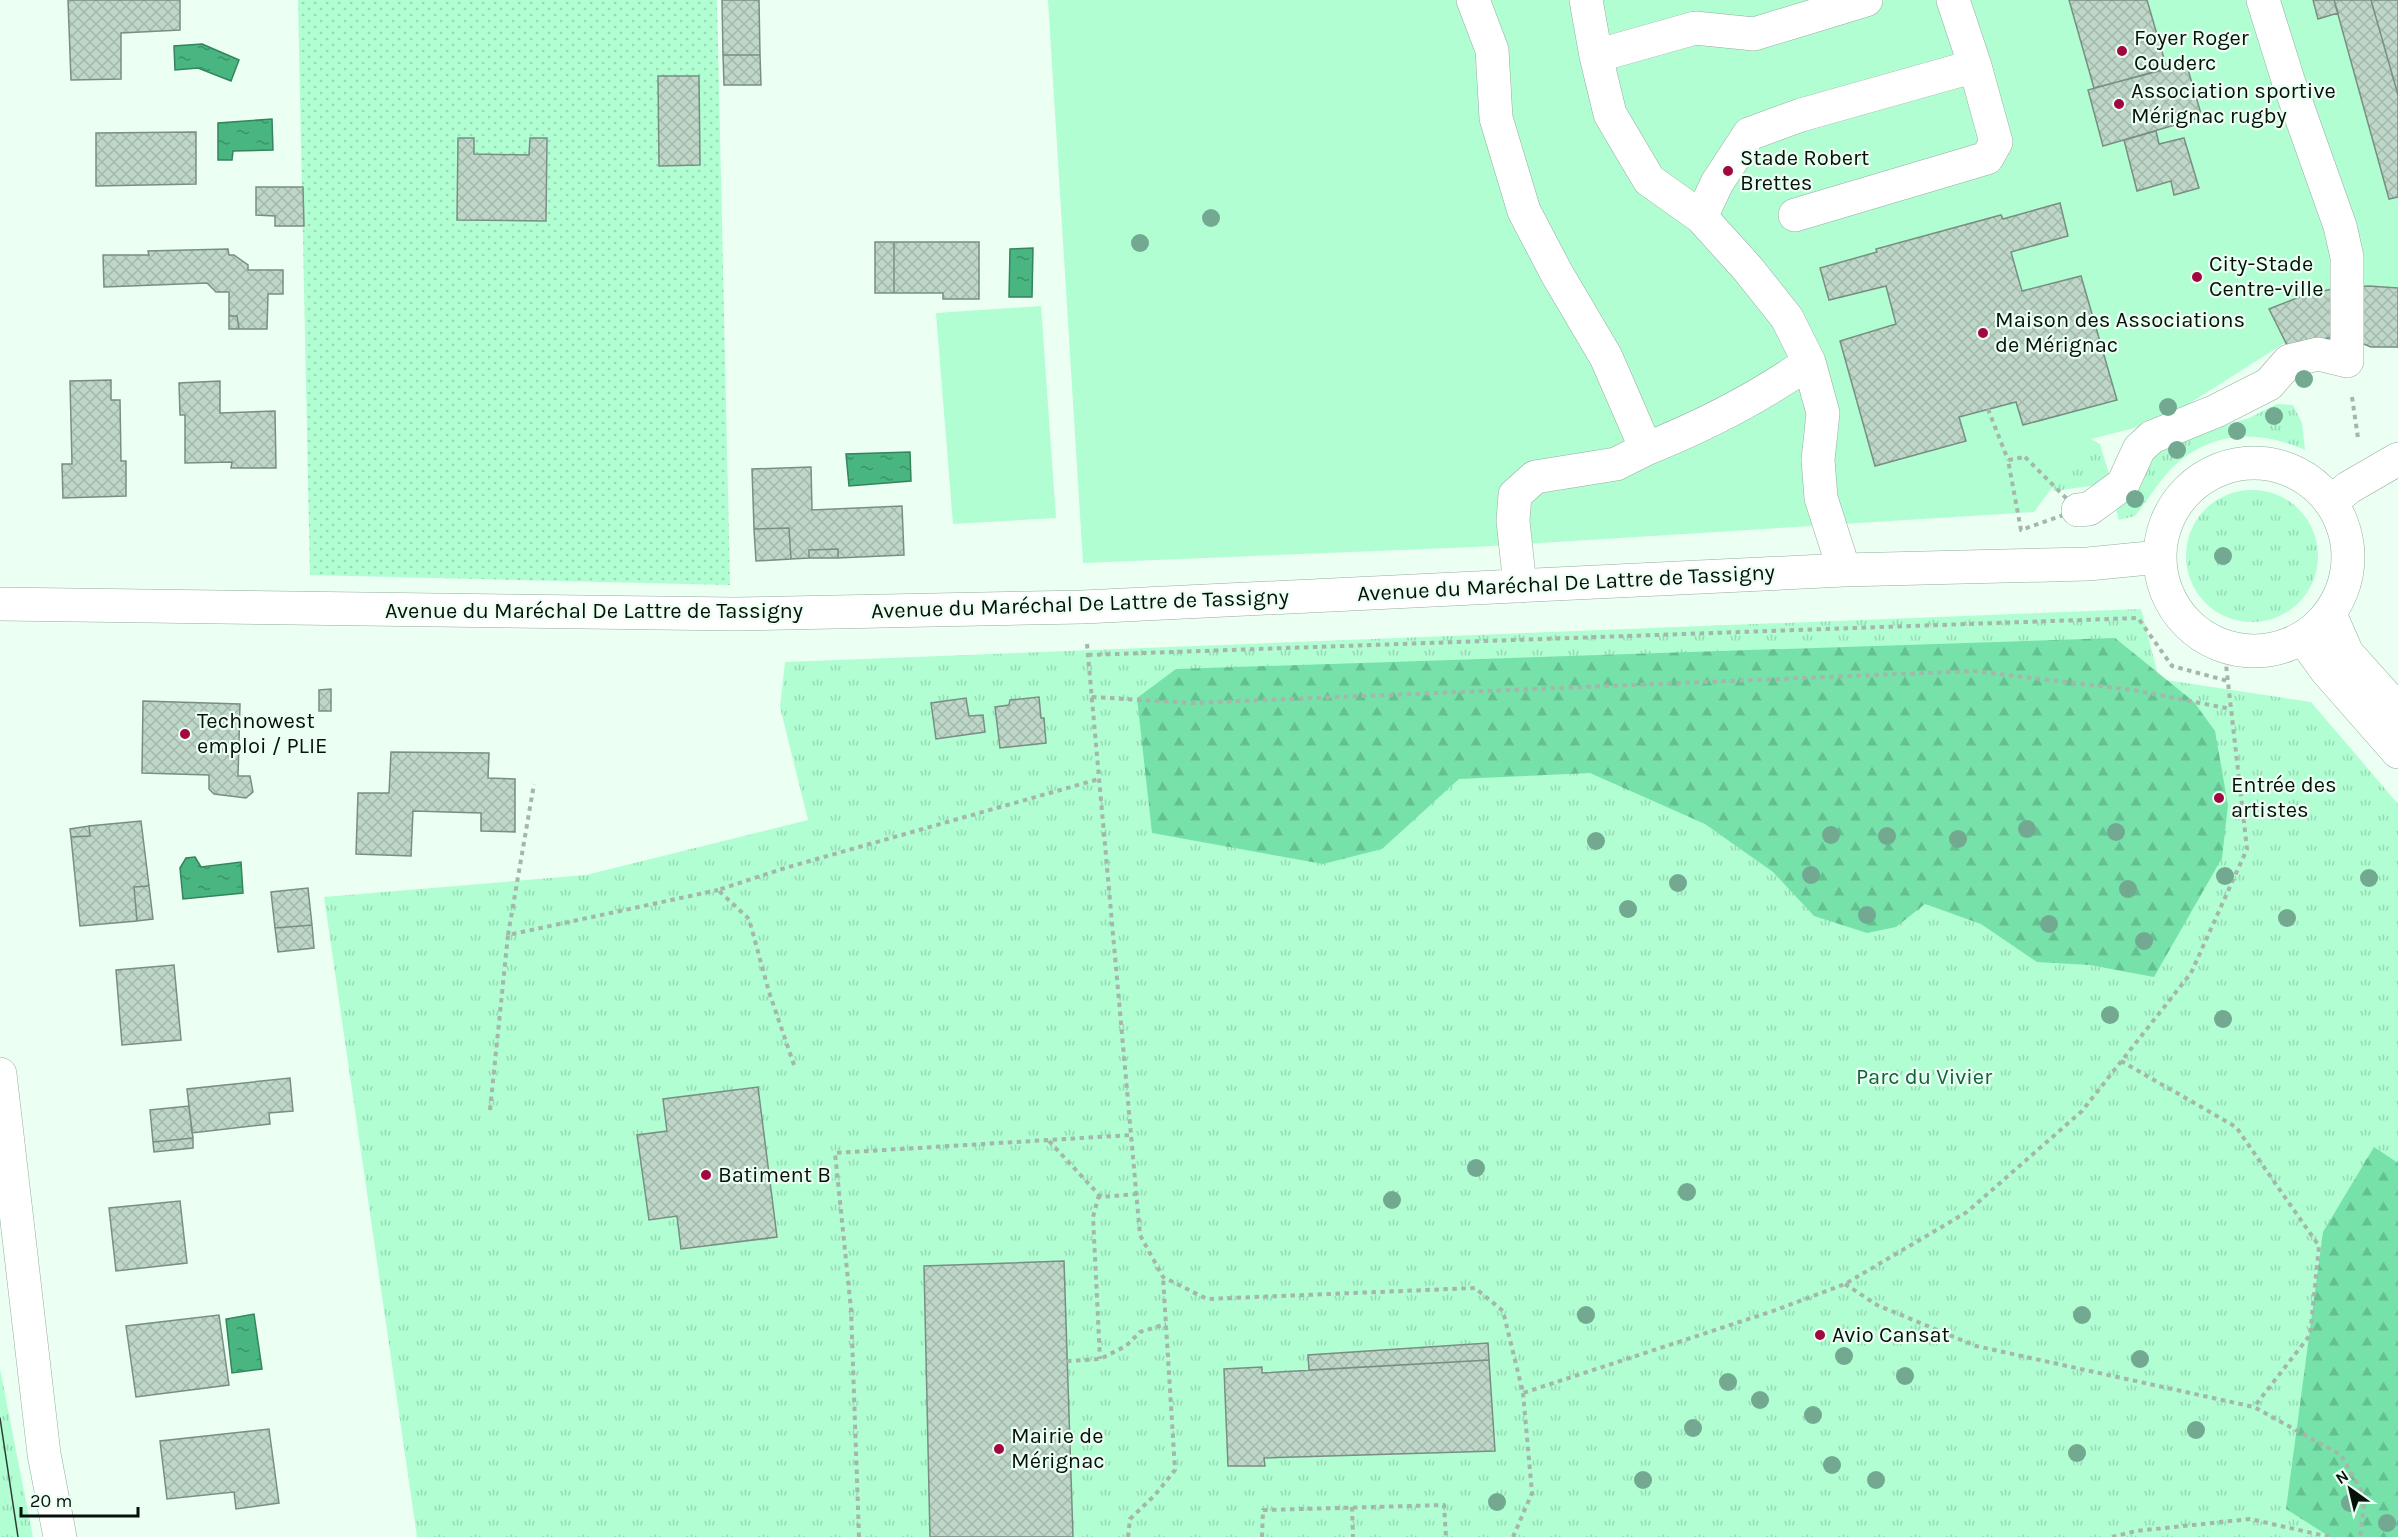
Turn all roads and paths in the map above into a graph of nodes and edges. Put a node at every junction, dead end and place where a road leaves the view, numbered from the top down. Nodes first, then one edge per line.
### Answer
1 (1473, 0) edge
2 (1586, 0) edge
3 (1866, 0) edge
4 (1953, 0) edge
5 (2263, 0) edge
6 (1700, 14) edge
7 (1596, 56) junction
8 (1975, 66) junction
9 (1795, 215) dead end
10 (1701, 217) junction
11 (1809, 362) junction
12 (1989, 410) dead end
13 (1646, 449) junction
14 (2398, 459) edge
15 (2008, 460) junction
16 (2332, 502) junction
17 (2079, 510) junction
18 (2159, 557) junction
19 (1844, 570) junction
20 (1520, 586) junction
21 (0, 604) edge
22 (1083, 607) junction
23 (2330, 614) junction
24 (2303, 638) junction
25 (2224, 647) junction
26 (1088, 655) junction
27 (2228, 681) junction
28 (1092, 697) junction
29 (2231, 709) junction
30 (2398, 710) edge
31 (2398, 752) edge
32 (1099, 779) junction
33 (534, 784) dead end
34 (718, 890) junction
35 (508, 935) junction
36 (2121, 1061) junction
37 (794, 1065) dead end
38 (0, 1074) edge
39 (490, 1110) dead end
40 (1131, 1135) junction
41 (1048, 1140) junction
42 (1137, 1194) junction
43 (1099, 1195) junction
44 (9, 1246) edge
45 (1163, 1277) junction
46 (1845, 1284) junction
47 (1166, 1324) junction
48 (1100, 1359) junction
49 (1067, 1361) dead end
50 (1523, 1394) junction
51 (2254, 1407) junction
52 (1352, 1507) junction
53 (60, 1537) edge
54 (859, 1537) edge
55 (1128, 1537) edge
56 (1262, 1537) edge
57 (1353, 1537) edge
58 (1446, 1537) edge
59 (1513, 1537) edge
60 (2112, 1537) edge
61 (2330, 1537) edge
62 (2360, 1537) edge

1 - 13 street
2 - 7 street
3 - 6 street
4 - 8 street
5 - 17 street
6 - 7 street
7 - 10 street
8 - 9 street
8 - 10 street
10 - 11 street
11 - 13 street
11 - 19 street
12 - 15 path
13 - 20 street
14 - 16 street
15 - 17 path
15 - 17 path
16 - 18 street
16 - 23 street
18 - 19 street, Avenue du Maréchal De Lattre de Tassigny
18 - 25 street
19 - 20 street, Avenue du Maréchal De Lattre de Tassigny
20 - 22 street, Avenue du Maréchal De Lattre de Tassigny
21 - 22 street, Avenue du Maréchal De Lattre de Tassigny
22 - 26 path
23 - 24 street
23 - 30 street
24 - 25 street
24 - 31 street
25 - 27 path
26 - 27 path
26 - 28 path
27 - 29 path
28 - 29 path
28 - 32 path
29 - 36 path
32 - 34 path
32 - 40 path
33 - 35 path
34 - 35 path
34 - 37 path
35 - 39 path
36 - 46 path
36 - 51 path
38 - 44 street
40 - 41 path
40 - 42 path
41 - 43 path
41 - 54 path
42 - 43 path
42 - 45 path
43 - 48 path
44 - 53 street
45 - 47 path
45 - 50 path
46 - 50 path
46 - 51 path
47 - 48 path
47 - 55 path
48 - 49 path
50 - 59 path
51 - 62 path
52 - 56 path
52 - 57 path
52 - 58 path
60 - 61 path

